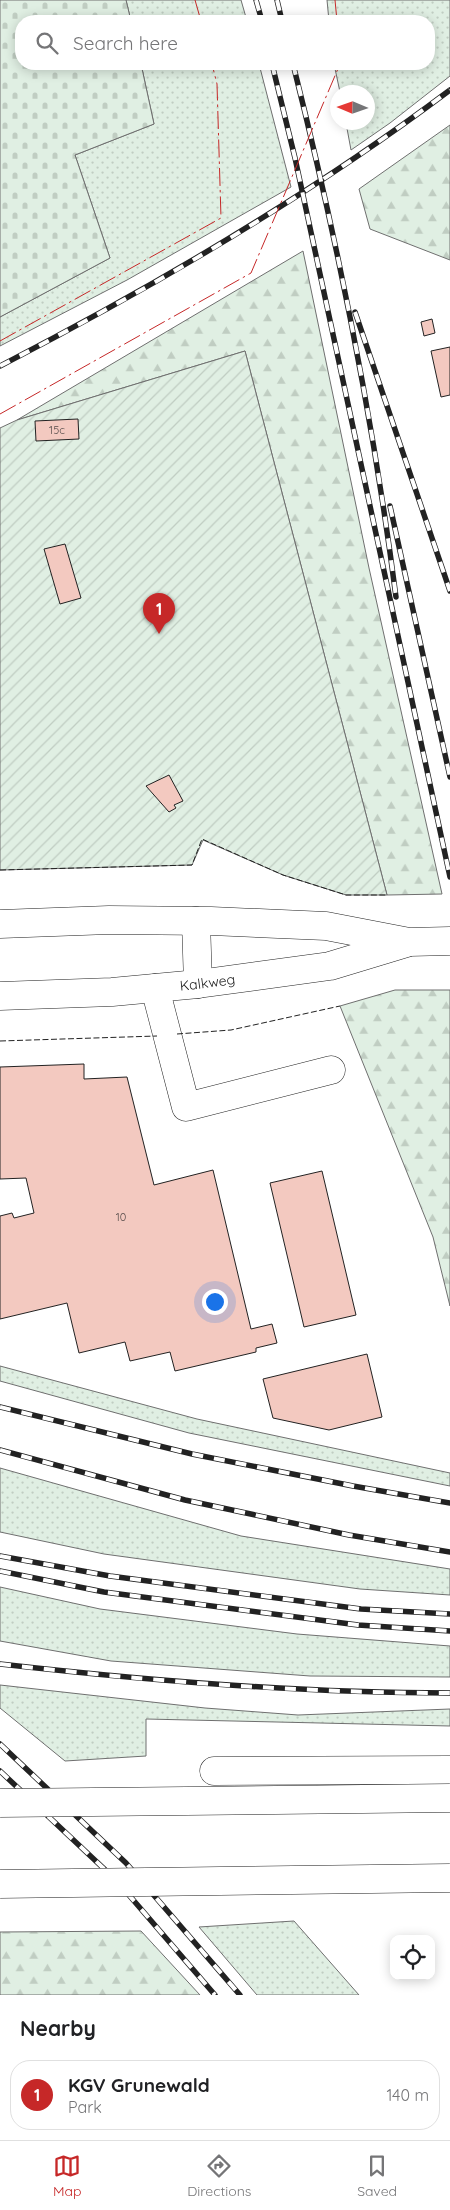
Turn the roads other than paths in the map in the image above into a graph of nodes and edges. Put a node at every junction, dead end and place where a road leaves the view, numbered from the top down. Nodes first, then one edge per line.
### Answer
1 (196, 921) junction
2 (0, 924) edge
3 (450, 941) edge
4 (409, 942) junction
5 (198, 984) junction
6 (155, 988) junction
7 (0, 996) edge
8 (331, 1070) dead end
9 (450, 1770) edge
10 (214, 1771) dead end
11 (450, 1798) edge
12 (0, 1803) edge
13 (450, 1878) edge
14 (0, 1884) edge

1 - 2 main road, Kalkweg
1 - 4 main road, Kalkweg
1 - 5 main road
3 - 4 main road, Kalkweg
4 - 5 main road, Kalkweg
5 - 6 main road, Kalkweg
6 - 7 main road, Kalkweg
6 - 8 main road
9 - 10 main road
11 - 12 main road, bridge
13 - 14 main road, bridge

